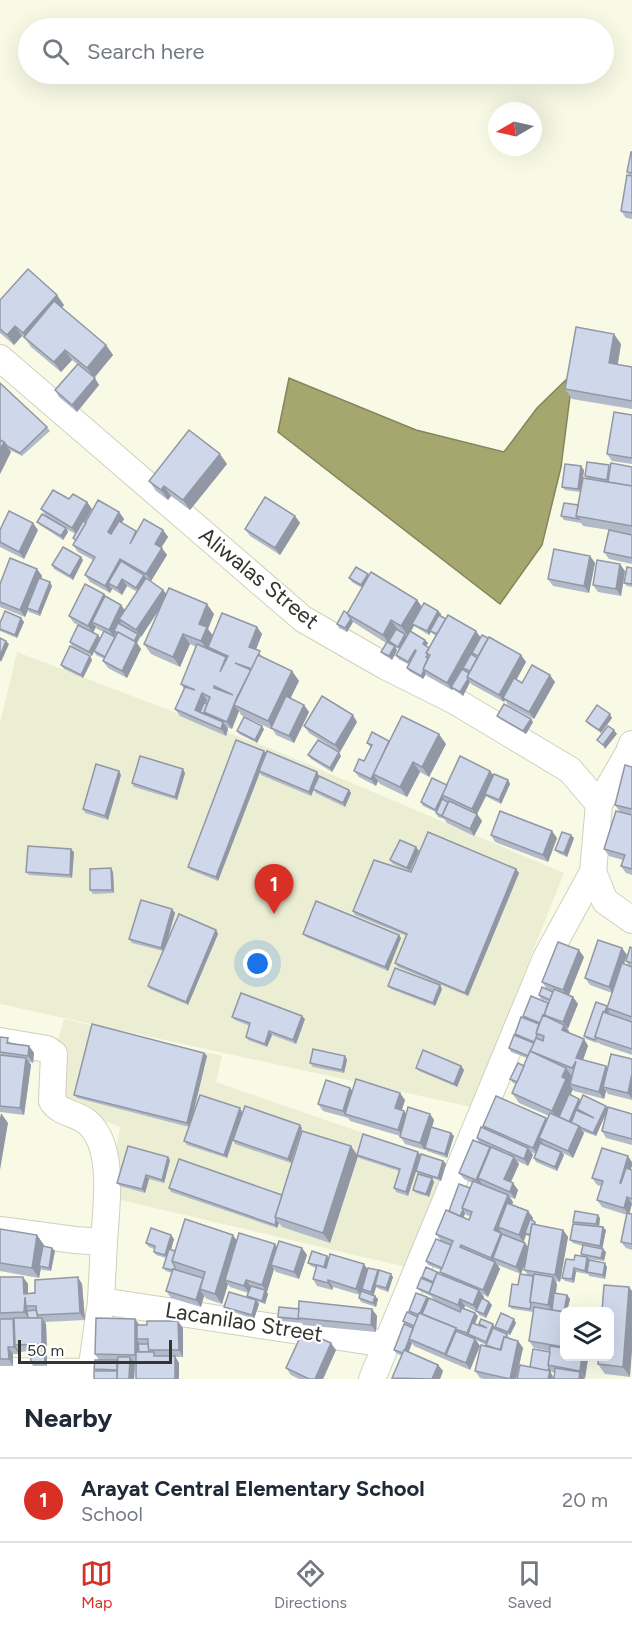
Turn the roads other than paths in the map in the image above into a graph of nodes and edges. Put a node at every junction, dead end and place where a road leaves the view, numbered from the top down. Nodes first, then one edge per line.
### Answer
1 (0, 358) edge
2 (632, 744) edge
3 (599, 804) junction
4 (593, 872) junction
5 (632, 920) edge
6 (0, 1041) edge
7 (0, 1230) edge
8 (104, 1242) junction
9 (101, 1301) junction
10 (386, 1344) junction
11 (0, 1371) edge
12 (91, 1376) edge
13 (372, 1379) edge

1 - 3 street, Aliwalas Street
2 - 3 street
3 - 4 street
4 - 5 street
4 - 10 street
6 - 8 street
7 - 8 street
8 - 9 street
9 - 10 street, Lacanilao Street
9 - 12 street
10 - 13 street
11 - 12 street

